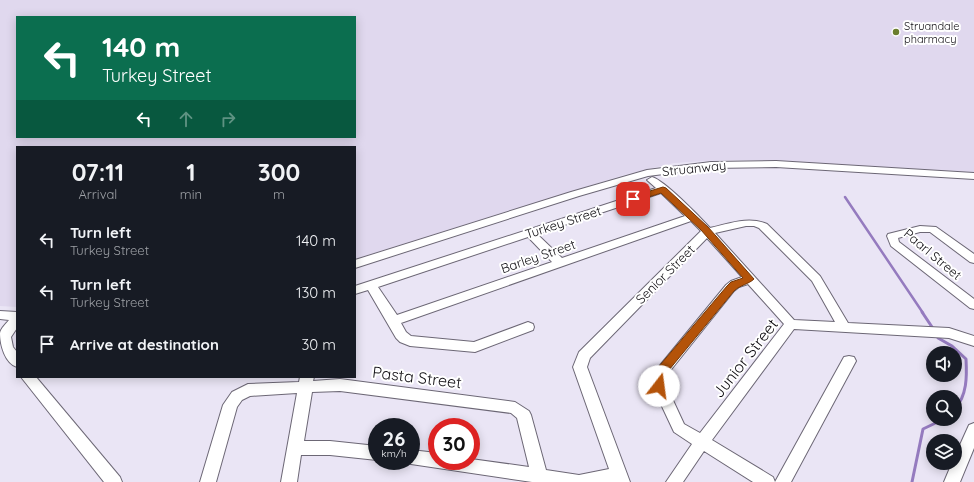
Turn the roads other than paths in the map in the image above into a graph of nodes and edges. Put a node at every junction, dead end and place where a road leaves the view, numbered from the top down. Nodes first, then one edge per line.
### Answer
1 (970, 176) edge
2 (652, 180) dead end
3 (974, 186) edge
4 (663, 190) junction
5 (692, 217) junction
6 (707, 232) junction
7 (530, 233) junction
8 (974, 259) edge
9 (560, 263) junction
10 (356, 264) edge
11 (749, 279) junction
12 (371, 285) junction
13 (356, 290) edge
14 (974, 305) edge
15 (0, 315) edge
16 (16, 316) edge
17 (16, 320) edge
18 (394, 321) junction
19 (791, 324) junction
20 (528, 327) dead end
21 (845, 328) junction
22 (974, 341) edge
23 (16, 361) edge
24 (849, 361) dead end
25 (29, 378) edge
26 (306, 383) edge
27 (973, 435) edge
28 (701, 443) junction
29 (295, 448) junction
30 (368, 452) edge
31 (480, 467) edge
32 (539, 475) junction
33 (620, 479) edge
34 (114, 482) edge
35 (208, 482) edge
36 (289, 482) edge
37 (674, 482) edge
38 (767, 482) edge
39 (783, 482) edge
40 (952, 482) edge

1 - 3 street
1 - 10 street, Struanway
2 - 4 street
4 - 5 street
4 - 7 street, Turkey Street
5 - 6 street
5 - 9 street, Barley Street
6 - 11 street
6 - 21 street
6 - 33 street, Senior Street
7 - 9 street
7 - 12 street, Turkey Street
8 - 14 street, Paarl Street
9 - 18 street, Barley Street
11 - 19 street
11 - 28 street
12 - 13 street, Turkey Street
12 - 18 street
15 - 16 street
17 - 23 street
18 - 20 street
19 - 21 street, Junior Street
19 - 28 street, Junior Street
21 - 22 street, Junior Street
24 - 39 street
25 - 34 street
26 - 29 street
26 - 32 street, Pasta Street
26 - 35 street, Pasta Street
27 - 40 street
28 - 37 street, Junior Street
28 - 38 street
29 - 30 street
29 - 36 street
31 - 32 street
32 - 33 street

